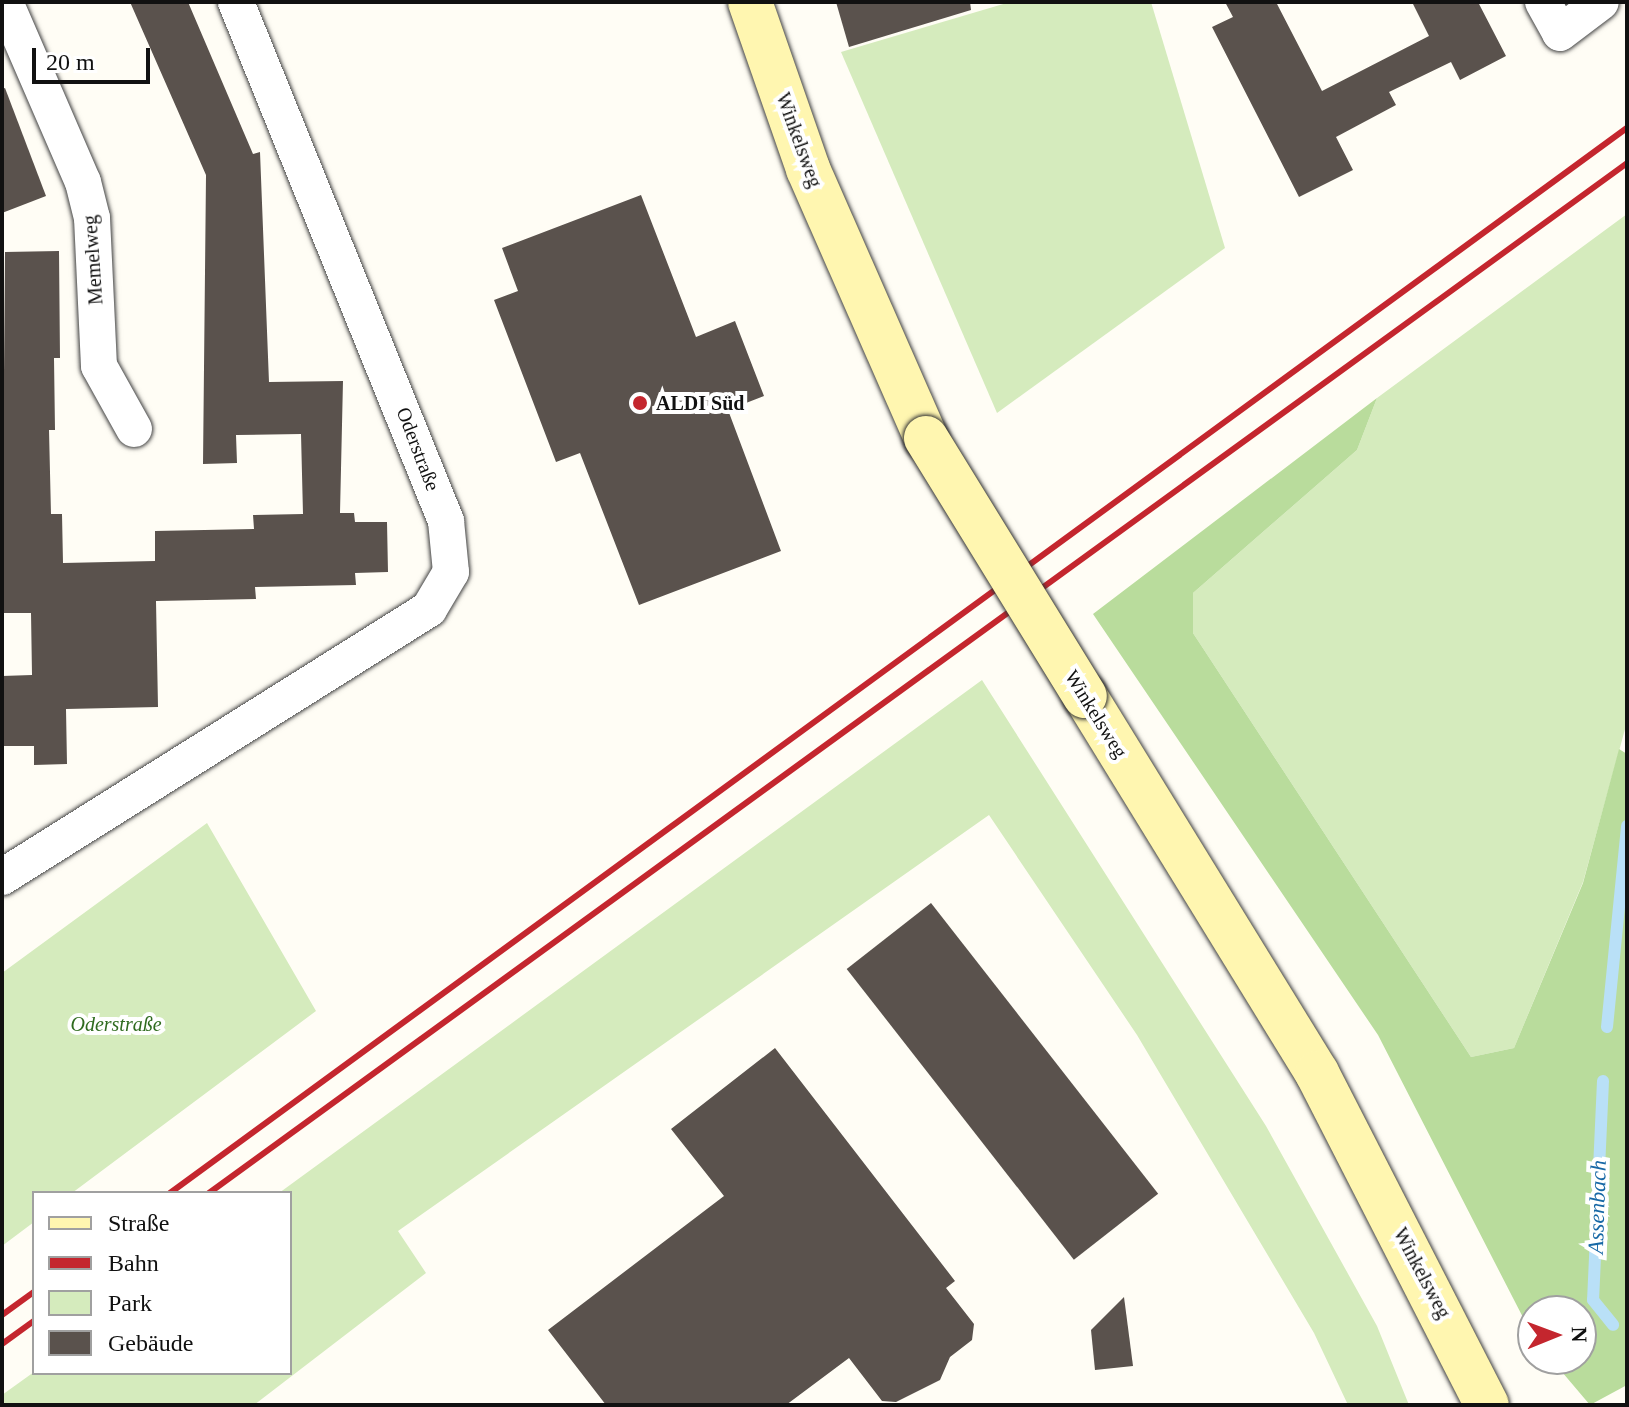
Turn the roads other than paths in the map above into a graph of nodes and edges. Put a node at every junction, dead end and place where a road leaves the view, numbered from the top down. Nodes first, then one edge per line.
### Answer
1 (5, 2) edge
2 (236, 2) edge
3 (750, 2) edge
4 (1543, 2) edge
5 (1601, 2) edge
6 (134, 429) dead end
7 (2, 877) edge
8 (1487, 1405) edge

1 - 6 street, Memelweg
2 - 7 street, Oderstraße
3 - 8 main road, Winkelsweg, bridge
4 - 5 street

